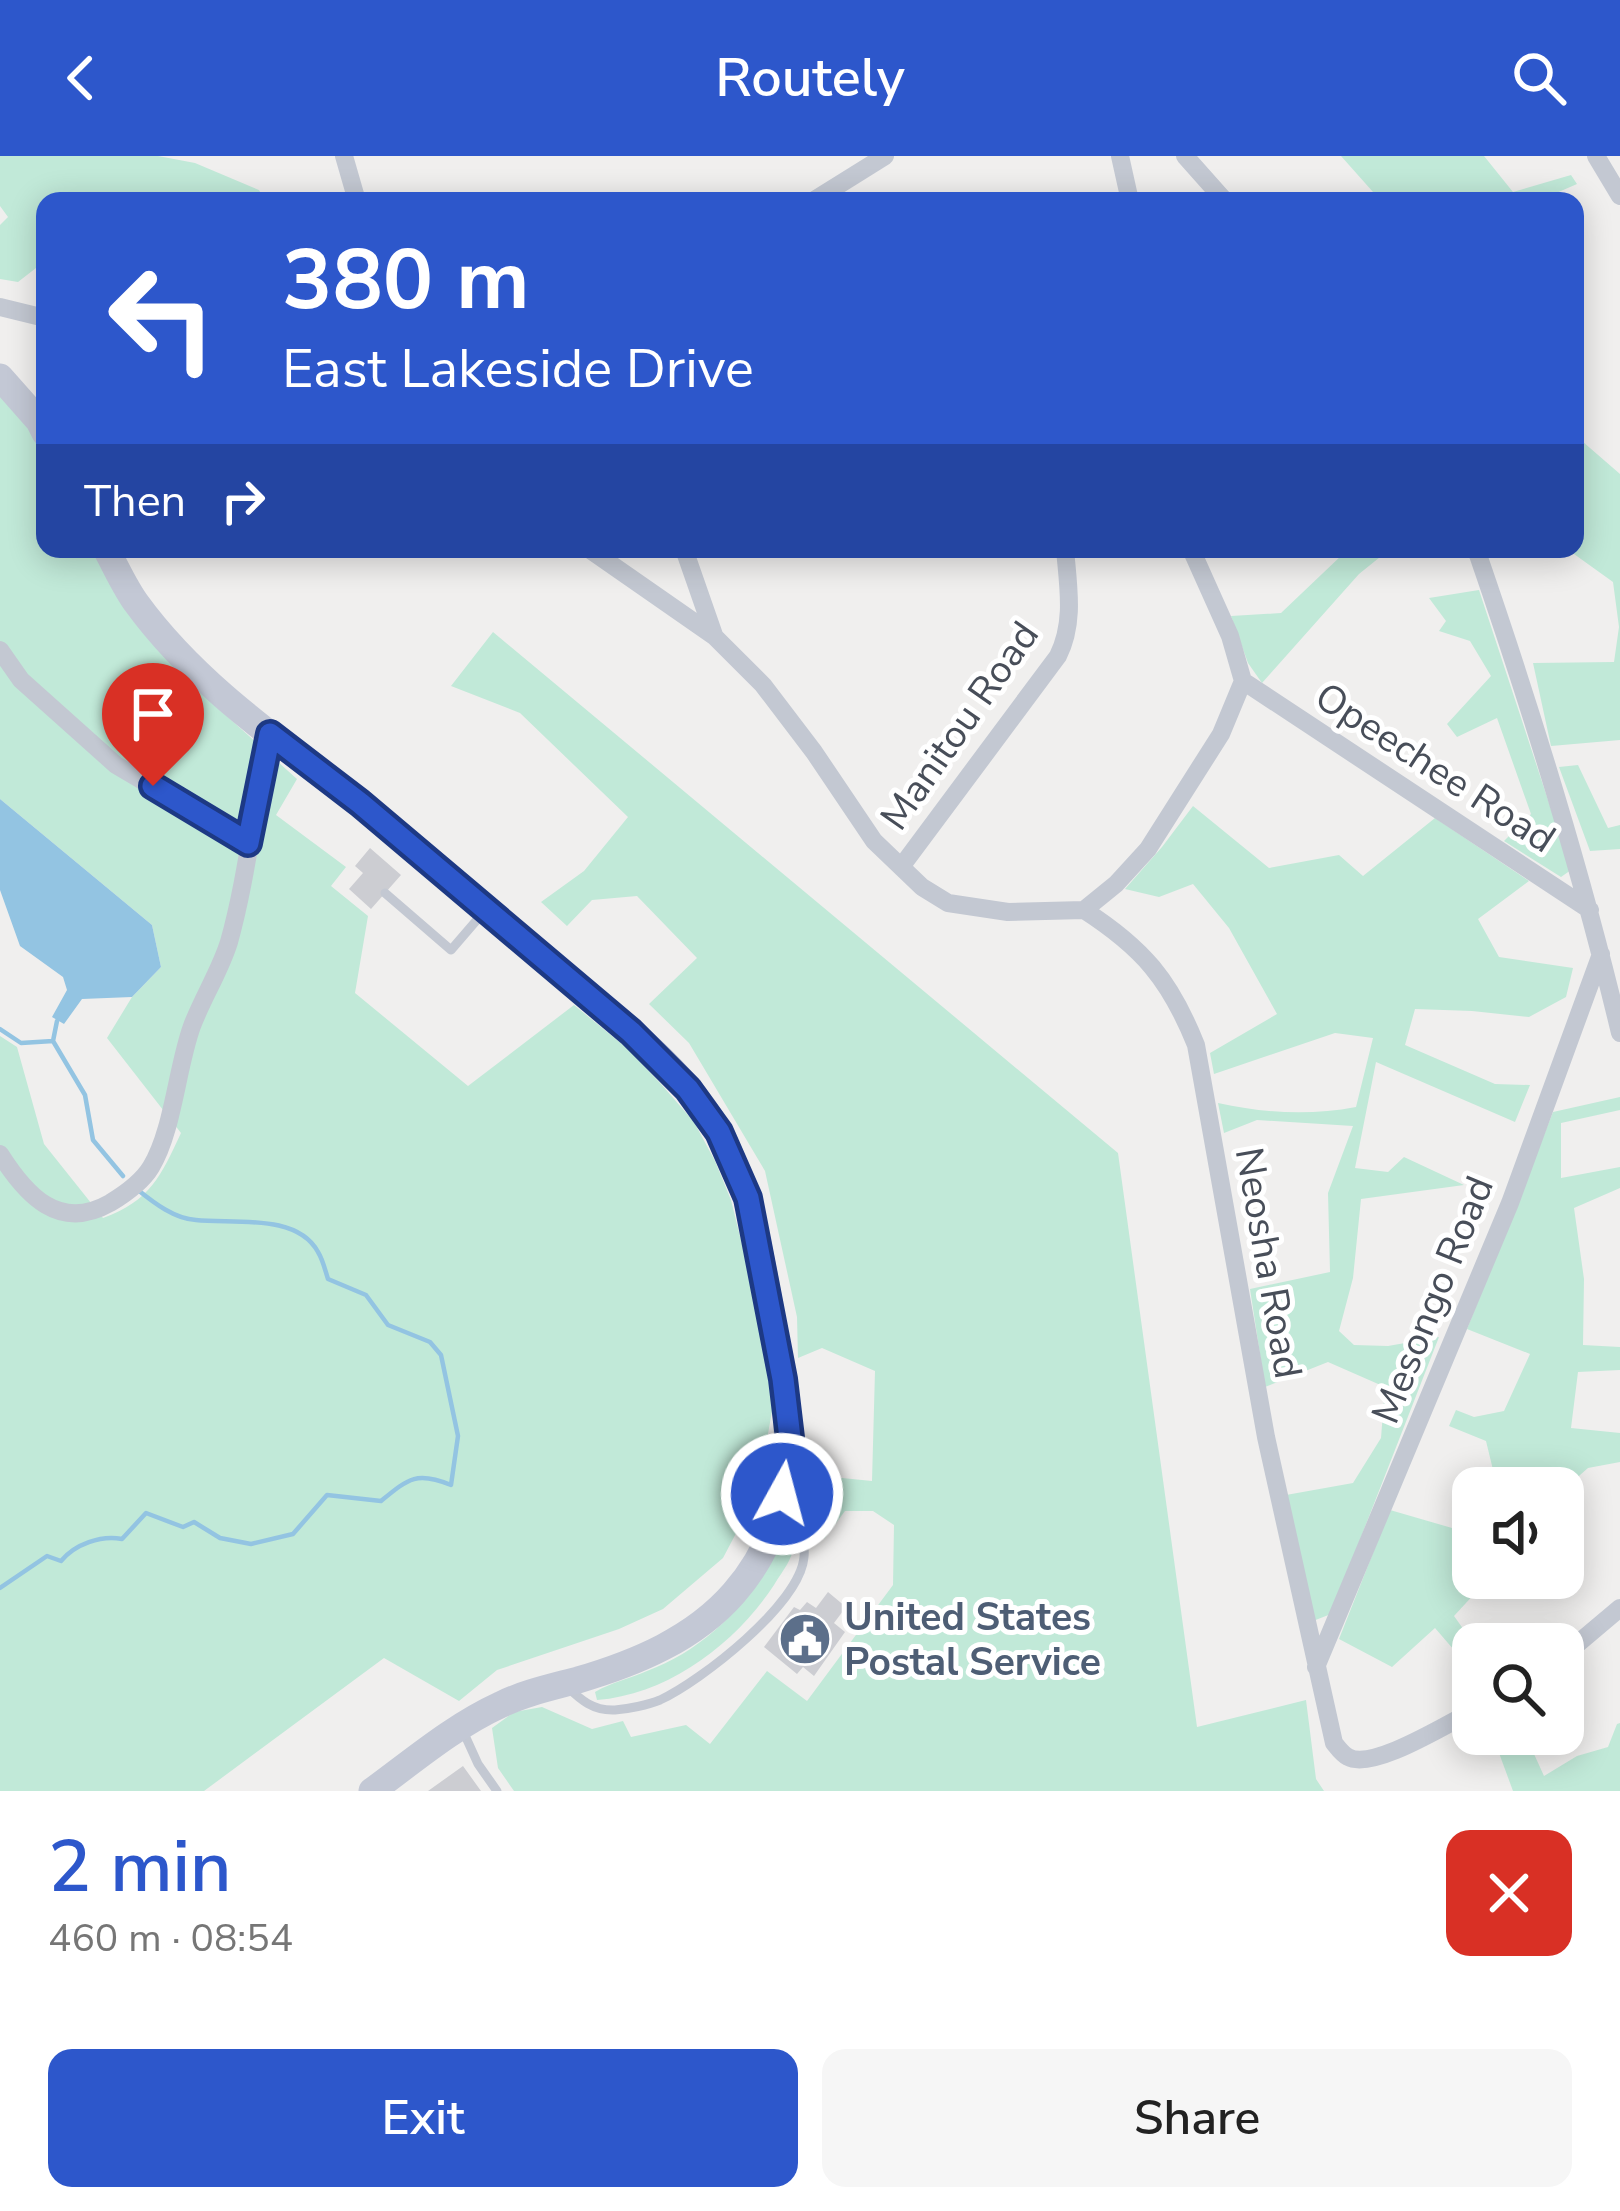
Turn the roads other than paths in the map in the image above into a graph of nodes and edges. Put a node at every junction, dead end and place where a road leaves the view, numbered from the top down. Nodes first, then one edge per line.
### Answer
1 (344, 156) edge
2 (885, 156) edge
3 (1120, 156) edge
4 (1186, 156) edge
5 (1596, 156) edge
6 (354, 192) edge
7 (828, 192) edge
8 (1128, 192) edge
9 (1217, 192) edge
10 (1620, 196) edge
11 (0, 307) edge
12 (36, 316) edge
13 (0, 377) edge
14 (36, 418) edge
15 (111, 558) edge
16 (602, 558) edge
17 (687, 558) edge
18 (1066, 558) edge
19 (1195, 558) edge
20 (1480, 558) edge
21 (714, 636) junction
22 (0, 650) edge
23 (1243, 681) junction
24 (270, 734) junction
25 (248, 843) junction
26 (901, 867) junction
27 (385, 893) dead end
28 (486, 910) junction
29 (1084, 910) junction
30 (1590, 910) junction
31 (1601, 954) junction
32 (1620, 1033) edge
33 (0, 1154) edge
34 (782, 1494) junction
35 (1620, 1608) edge
36 (1584, 1638) edge
37 (1316, 1667) junction
38 (563, 1684) junction
39 (1452, 1722) edge
40 (461, 1726) junction
41 (372, 1791) edge
42 (496, 1791) edge

1 - 6 street
2 - 7 street
3 - 8 street
4 - 9 street
5 - 10 street
11 - 12 street
13 - 14 street
15 - 24 street
16 - 21 street
17 - 21 street
18 - 26 street, Manitou Road
19 - 23 street
20 - 30 street
21 - 26 street
22 - 25 street
23 - 29 street
23 - 30 street, Opeechee Road
24 - 25 street
24 - 28 street
25 - 33 street
26 - 29 street
27 - 28 lane
28 - 34 street
29 - 37 street, Neosha Road
30 - 31 street
31 - 32 street
31 - 37 street, Mesongo Road
34 - 38 street
34 - 38 lane
35 - 36 street
37 - 39 street, Neosha Road
38 - 40 street
40 - 41 street
40 - 42 lane

